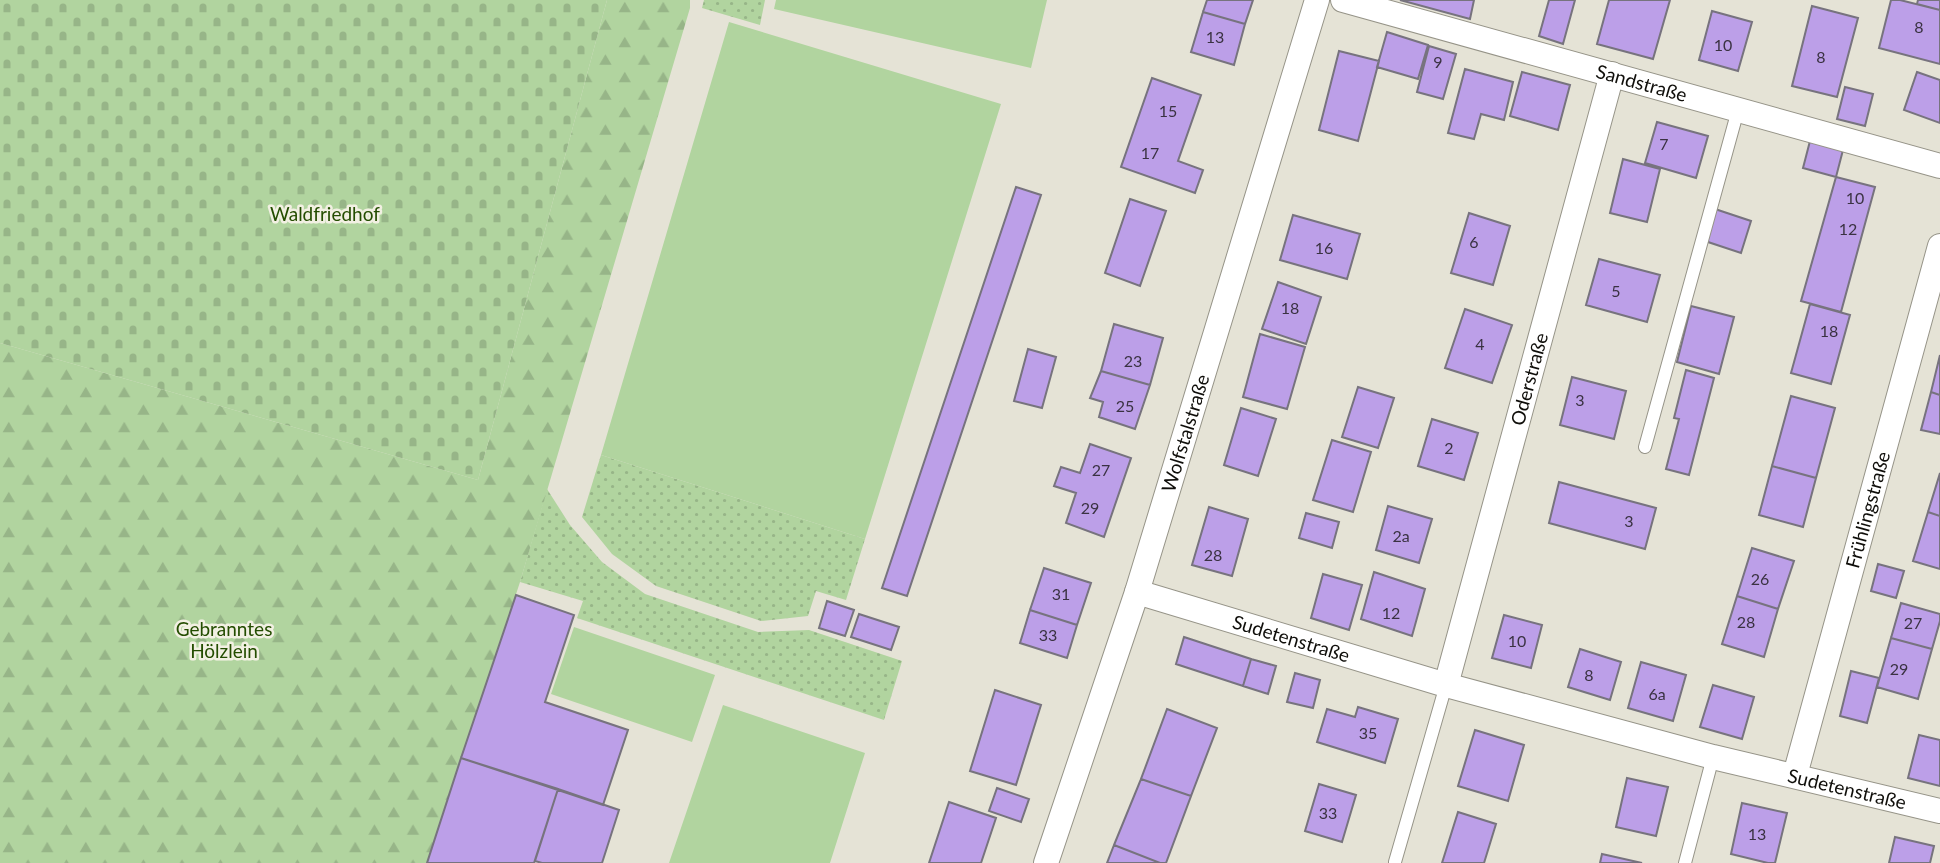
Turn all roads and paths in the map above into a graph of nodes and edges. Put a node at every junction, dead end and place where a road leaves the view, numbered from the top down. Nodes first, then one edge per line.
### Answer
1 (1317, 0) edge
2 (1343, 0) edge
3 (1612, 74) junction
4 (1738, 110) junction
5 (1940, 166) edge
6 (1940, 246) edge
7 (1645, 447) dead end
8 (1137, 592) junction
9 (1446, 685) junction
10 (1713, 757) junction
11 (1795, 775) junction
12 (1940, 811) edge
13 (1395, 862) edge
14 (1046, 863) edge
15 (1685, 863) edge

1 - 8 street, Wolfstalstraße
2 - 3 street, Sandstraße
3 - 4 street, Sandstraße
3 - 9 street, Oderstraße
4 - 5 street, Sandstraße
4 - 7 lane
6 - 11 street, Frühlingstraße
8 - 9 street, Sudetenstraße
8 - 14 street, Wolfstalstraße
9 - 10 street, Sudetenstraße
9 - 13 lane
10 - 11 street, Sudetenstraße
10 - 15 lane
11 - 12 street, Sudetenstraße

